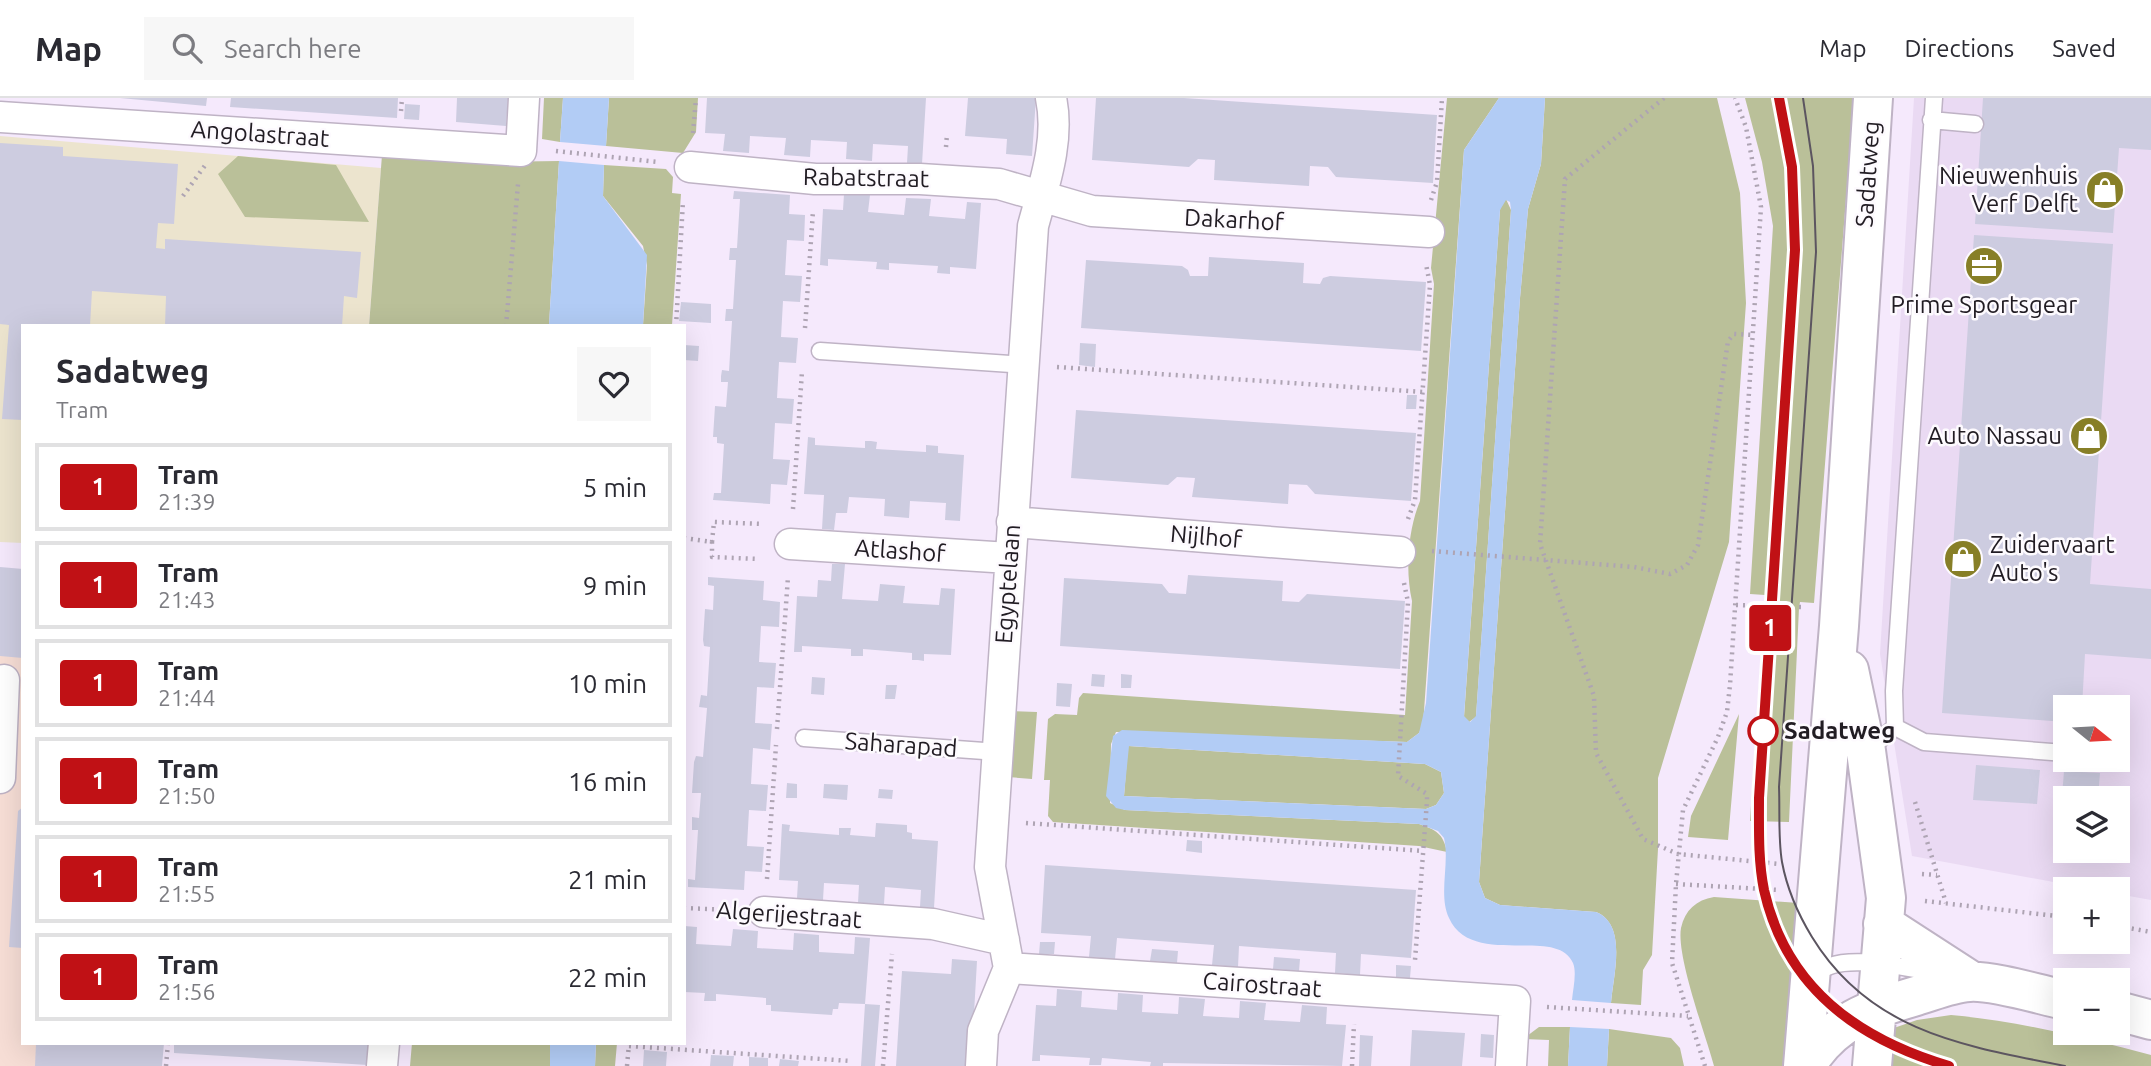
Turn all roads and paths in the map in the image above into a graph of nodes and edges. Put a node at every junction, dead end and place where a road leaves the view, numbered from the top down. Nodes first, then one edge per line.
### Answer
1 (524, 98) edge
2 (696, 98) edge
3 (1051, 98) edge
4 (1442, 98) edge
5 (1664, 98) edge
6 (1735, 98) edge
7 (1872, 98) edge
8 (1934, 98) edge
9 (0, 117) edge
10 (1931, 120) junction
11 (1975, 124) dead end
12 (521, 151) junction
13 (554, 151) dead end
14 (626, 157) dead end
15 (690, 167) junction
16 (1041, 196) junction
17 (1429, 232) junction
18 (506, 324) edge
19 (676, 324) edge
20 (1754, 335) junction
21 (820, 351) dead end
22 (1025, 365) junction
23 (1423, 392) junction
24 (1012, 522) junction
25 (686, 538) edge
26 (712, 542) junction
27 (780, 543) junction
28 (1409, 551) junction
29 (1009, 558) junction
30 (1543, 560) junction
31 (1839, 626) junction
32 (9, 680) edge
33 (1895, 727) junction
34 (804, 738) dead end
35 (998, 751) junction
36 (1866, 751) junction
37 (2053, 752) edge
38 (0, 778) edge
39 (1914, 800) dead end
40 (994, 820) junction
41 (1423, 851) junction
42 (1678, 854) junction
43 (1946, 903) dead end
44 (686, 908) edge
45 (764, 912) joint
46 (894, 922) junction
47 (1883, 924) junction
48 (2130, 928) edge
49 (2151, 932) edge
50 (1006, 954) junction
51 (1879, 965) junction
52 (1811, 971) junction
53 (1970, 981) junction
54 (1357, 992) junction
55 (1413, 996) junction
56 (2053, 998) edge
57 (1877, 1007) junction
58 (1551, 1008) dead end
59 (2130, 1014) edge
60 (1688, 1016) junction
61 (2151, 1020) edge
62 (168, 1045) edge
63 (384, 1045) edge
64 (629, 1045) edge
65 (642, 1045) edge
66 (851, 1061) dead end
67 (883, 1064) edge
68 (166, 1066) edge
69 (382, 1066) edge
70 (627, 1066) edge
71 (981, 1066) edge
72 (1352, 1066) edge
73 (1511, 1066) edge
74 (1705, 1066) edge
75 (1804, 1066) edge
76 (1872, 1066) edge

1 - 12 street
2 - 15 path
3 - 16 street, Egyptelaan
4 - 17 path
5 - 30 path
6 - 20 path
7 - 31 street, Sadatweg
8 - 10 lane
9 - 12 street, Angolastraat
10 - 11 lane
10 - 33 lane
12 - 18 path
13 - 14 path
15 - 16 street, Rabatstraat
15 - 19 path
16 - 17 street, Dakarhof
16 - 22 street, Egyptelaan
17 - 23 path
20 - 30 path
20 - 42 path
21 - 22 lane
22 - 23 path
22 - 24 street, Egyptelaan
23 - 28 path
24 - 28 street, Nijlhof
24 - 29 street, Egyptelaan
25 - 26 path
26 - 27 path
26 - 27 path
27 - 29 street, Atlashof
28 - 30 path
28 - 41 path
29 - 35 street, Egyptelaan
30 - 42 path
31 - 36 street, Sadatweg
31 - 52 street, Sadatweg
32 - 38 street
33 - 36 lane
33 - 37 lane
34 - 35 lane, Saharapad
35 - 40 street, Egyptelaan
36 - 47 street, Sadatweg
39 - 43 path
40 - 41 path
40 - 50 street, Egyptelaan
41 - 55 path
42 - 60 path
44 - 45 path, Algerijestraat
45 - 46 street, Algerijestraat
46 - 50 street, Algerijestraat
46 - 67 path, Algerijestraat
47 - 51 street, Sadatweg
47 - 53 street
48 - 49 path
50 - 54 street, Cairostraat
50 - 71 street
51 - 52 lane
51 - 53 lane
51 - 57 street, Sadatweg
52 - 75 street, Sadatweg
53 - 56 street
53 - 57 street
54 - 55 street, Cairostraat
54 - 72 path
55 - 73 street, Cairostraat
57 - 75 street
57 - 76 street, Sadatweg
58 - 60 path
59 - 61 street
60 - 74 path
62 - 68 path
63 - 69 street
64 - 70 path
65 - 66 path

